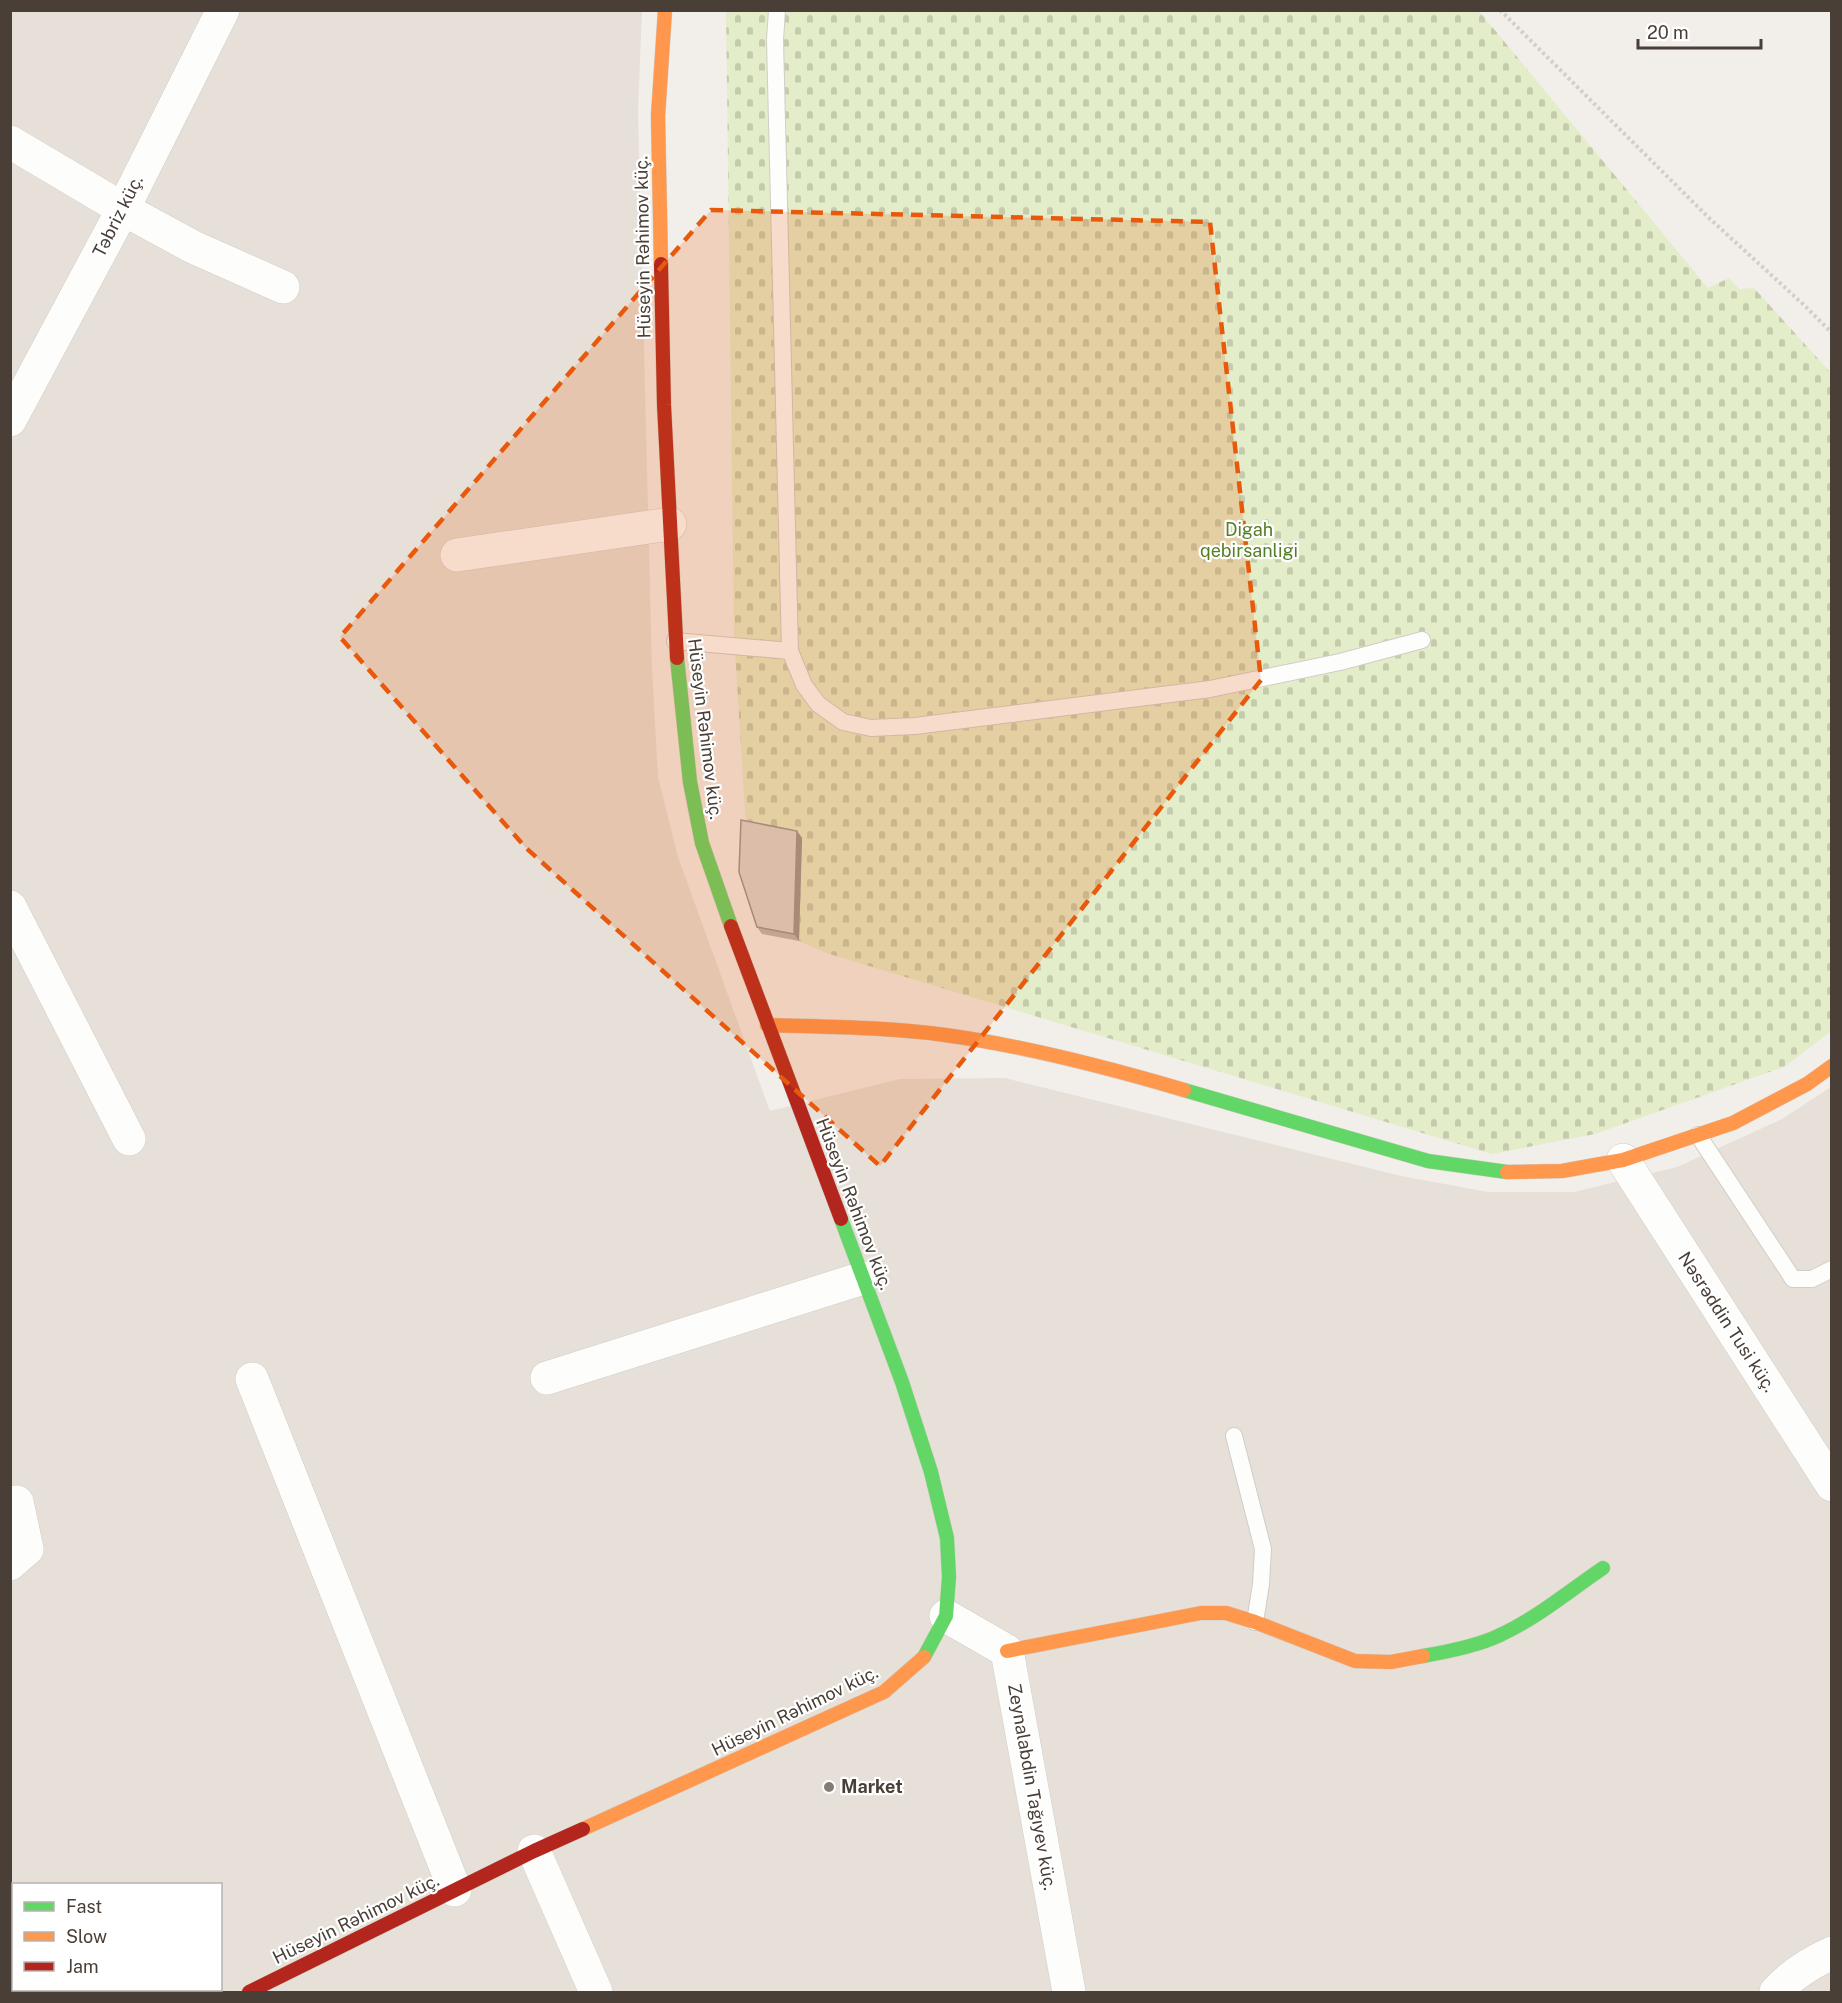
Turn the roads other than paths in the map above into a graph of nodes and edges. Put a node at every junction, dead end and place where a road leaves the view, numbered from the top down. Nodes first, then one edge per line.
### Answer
1 (223, 10) edge
2 (665, 10) edge
3 (777, 10) edge
4 (10, 142) edge
5 (123, 209) junction
6 (283, 287) dead end
7 (15, 402) edge
8 (670, 524) junction
9 (457, 555) dead end
10 (1422, 640) dead end
11 (675, 641) junction
12 (789, 651) junction
13 (10, 907) edge
14 (767, 1025) junction
15 (1832, 1066) edge
16 (1698, 1135) junction
17 (129, 1139) dead end
18 (1623, 1160) junction
19 (1832, 1269) edge
20 (863, 1278) junction
21 (547, 1378) dead end
22 (252, 1379) dead end
23 (1234, 1436) dead end
24 (1832, 1485) edge
25 (17, 1502) dead end
26 (10, 1564) edge
27 (1603, 1568) dead end
28 (946, 1616) junction
29 (1255, 1622) junction
30 (1007, 1652) junction
31 (534, 1851) junction
32 (455, 1890) junction
33 (1832, 1953) edge
34 (249, 1992) edge
35 (596, 1992) edge
36 (1069, 1992) edge
37 (1776, 1992) edge

1 - 5 street, Təbriz küç.
2 - 8 main road, Hüseyin Rəhimov küç.
3 - 12 lane
4 - 5 street
5 - 6 street
5 - 7 street, Təbriz küç.
8 - 9 street
8 - 11 main road, Hüseyin Rəhimov küç.
10 - 12 lane
11 - 12 lane
11 - 14 main road, Hüseyin Rəhimov küç.
13 - 17 street
14 - 18 main road
14 - 20 main road, Hüseyin Rəhimov küç.
15 - 16 main road
16 - 18 main road
16 - 19 lane
18 - 24 street, Nəsrəddin Tusi küç.
20 - 21 street
20 - 28 main road, Hüseyin Rəhimov küç.
22 - 32 street
23 - 29 lane
25 - 26 street
27 - 29 main road
28 - 30 street
28 - 31 main road, Hüseyin Rəhimov küç.
29 - 30 main road
30 - 36 street, Zeynalabdin Tağıyev küç.
31 - 32 main road, Hüseyin Rəhimov küç.
31 - 35 street
32 - 34 main road, Hüseyin Rəhimov küç.
33 - 37 street

